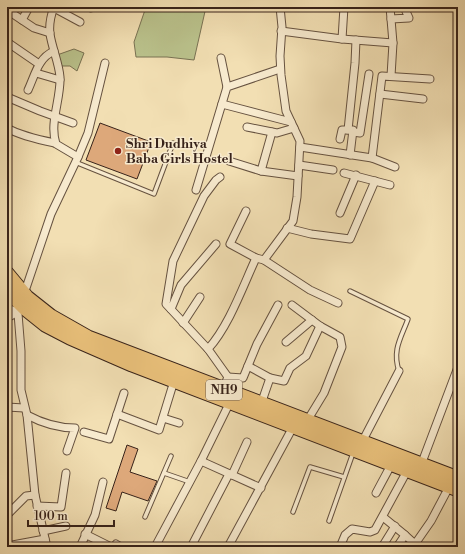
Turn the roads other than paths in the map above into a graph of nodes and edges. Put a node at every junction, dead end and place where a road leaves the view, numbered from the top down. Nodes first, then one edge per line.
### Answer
1 (29, 7) edge
2 (54, 7) edge
3 (280, 7) edge
4 (344, 7) edge
5 (390, 7) edge
6 (404, 7) edge
7 (7, 10) edge
8 (391, 19) junction
9 (22, 20) junction
10 (80, 22) dead end
11 (281, 31) junction
12 (50, 33) junction
13 (342, 39) junction
14 (356, 40) junction
15 (7, 42) edge
16 (392, 43) junction
17 (54, 51) junction
18 (221, 58) dead end
19 (105, 63) dead end
20 (39, 64) junction
21 (280, 69) junction
22 (36, 73) junction
23 (369, 74) dead end
24 (391, 76) junction
25 (430, 79) dead end
26 (60, 80) junction
27 (227, 87) junction
28 (28, 90) dead end
29 (380, 94) junction
30 (7, 97) edge
31 (423, 99) dead end
32 (222, 104) junction
33 (56, 117) junction
34 (73, 123) dead end
35 (292, 125) junction
36 (247, 127) dead end
37 (7, 128) edge
38 (351, 131) junction
39 (272, 132) junction
40 (340, 140) dead end
41 (56, 143) junction
42 (173, 144) dead end
43 (300, 147) junction
44 (350, 155) junction
45 (372, 158) junction
46 (76, 160) junction
47 (228, 161) dead end
48 (299, 165) junction
49 (395, 167) dead end
50 (333, 170) dead end
51 (261, 171) junction
52 (344, 173) dead end
53 (356, 175) junction
54 (298, 176) junction
55 (9, 177) dead end
56 (220, 177) dead end
57 (374, 180) junction
58 (7, 183) edge
59 (390, 185) dead end
60 (196, 190) dead end
61 (246, 211) dead end
62 (340, 212) dead end
63 (288, 228) junction
64 (216, 244) dead end
65 (256, 258) junction
66 (264, 260) junction
67 (7, 273) edge
68 (350, 290) dead end
69 (7, 291) edge
70 (200, 297) dead end
71 (338, 303) dead end
72 (16, 304) edge
73 (278, 305) dead end
74 (292, 305) dead end
75 (171, 309) junction
76 (7, 318) edge
77 (312, 320) junction
78 (183, 323) junction
79 (320, 326) junction
80 (286, 342) dead end
81 (208, 349) junction
82 (248, 366) junction
83 (458, 366) edge
84 (399, 371) joint
85 (228, 377) junction
86 (456, 377) edge
87 (270, 378) junction
88 (174, 381) junction
89 (222, 389) junction
90 (124, 393) dead end
91 (230, 402) junction
92 (261, 404) junction
93 (7, 407) edge
94 (26, 411) junction
95 (117, 414) junction
96 (163, 418) junction
97 (307, 421) junction
98 (178, 423) dead end
99 (293, 427) junction
100 (84, 432) dead end
101 (247, 442) dead end
102 (358, 446) junction
103 (68, 451) dead end
104 (171, 456) dead end
105 (201, 461) junction
106 (391, 465) junction
107 (421, 465) junction
108 (407, 471) junction
109 (66, 473) dead end
110 (164, 473) junction
111 (231, 474) junction
112 (344, 477) junction
113 (103, 482) dead end
114 (190, 482) junction
115 (455, 485) edge
116 (260, 488) junction
117 (376, 493) dead end
118 (35, 495) junction
119 (37, 506) junction
120 (293, 512) dead end
121 (7, 515) edge
122 (145, 517) dead end
123 (383, 517) junction
124 (329, 521) dead end
125 (66, 526) dead end
126 (395, 526) junction
127 (85, 534) junction
128 (44, 535) junction
129 (405, 535) junction
130 (7, 546) edge
131 (47, 547) edge
132 (80, 547) edge
133 (113, 547) edge
134 (121, 547) edge
135 (155, 547) edge
136 (191, 547) edge
137 (228, 547) edge
138 (340, 547) edge
139 (382, 547) edge
140 (397, 547) edge

1 - 9 street
2 - 10 street
2 - 12 street
3 - 11 street
4 - 13 street
5 - 8 street
6 - 8 street
7 - 9 street
8 - 16 street
9 - 12 street
11 - 13 street
11 - 21 street
12 - 17 street
13 - 14 street
14 - 16 street
14 - 38 street
15 - 20 street
16 - 24 street
17 - 20 street
17 - 26 street
18 - 27 street
19 - 46 street
20 - 22 street
21 - 27 street
21 - 35 street
22 - 26 street
22 - 28 street
23 - 38 street
24 - 25 street
24 - 29 street
26 - 33 street
27 - 32 street
29 - 31 street
29 - 45 street
30 - 33 street
32 - 35 street
32 - 60 street
33 - 34 street
33 - 41 street
35 - 39 street
35 - 43 street
36 - 39 street
37 - 41 street
38 - 40 street
38 - 44 street
39 - 51 street
41 - 46 street
42 - 46 lane
43 - 44 street
43 - 48 street
44 - 45 street
45 - 49 street
46 - 72 street
47 - 51 street
48 - 50 street
48 - 54 street
51 - 54 street
52 - 53 street
53 - 57 street
53 - 62 street
54 - 63 street
55 - 58 lane
56 - 75 street
57 - 59 street
57 - 63 street
61 - 65 street
63 - 66 street
64 - 75 street
65 - 66 street
65 - 81 street
66 - 71 street
67 - 72 highway, NH9
68 - 84 lane
69 - 72 highway, NH9
70 - 78 street
72 - 76 street
72 - 88 highway, NH9
72 - 89 highway, NH9
72 - 94 street
73 - 82 street
74 - 77 street
75 - 78 street
77 - 79 street
77 - 80 street
78 - 81 street
79 - 87 street
79 - 97 street
81 - 85 street
82 - 85 street
82 - 87 street
83 - 86 street
84 - 102 street
85 - 89 street
86 - 107 street
87 - 92 street
88 - 91 highway, NH9
88 - 96 street
89 - 92 highway, NH9
90 - 95 street
91 - 99 highway, NH9
91 - 105 street
92 - 97 highway, NH9
93 - 94 street
94 - 103 street
94 - 118 street
95 - 96 street
95 - 100 street
96 - 98 street
97 - 102 highway, NH9
99 - 102 highway, NH9
99 - 116 street
101 - 111 street
102 - 106 highway, NH9
102 - 107 highway, NH9
102 - 112 lane
104 - 110 lane
105 - 111 street
105 - 114 street
106 - 108 highway, NH9
106 - 117 street
107 - 115 highway, NH9
108 - 115 highway, NH9
108 - 123 street
109 - 119 street
110 - 114 lane
110 - 122 lane
111 - 116 street
111 - 136 street
112 - 120 lane
112 - 124 lane
113 - 127 street
114 - 135 street
115 - 129 street
116 - 137 street
118 - 119 street
118 - 121 street
119 - 128 street
123 - 126 street
123 - 138 street
125 - 128 street
126 - 129 street
126 - 139 street
127 - 132 street
127 - 133 street
128 - 130 street
128 - 131 street
129 - 140 street
133 - 134 street

